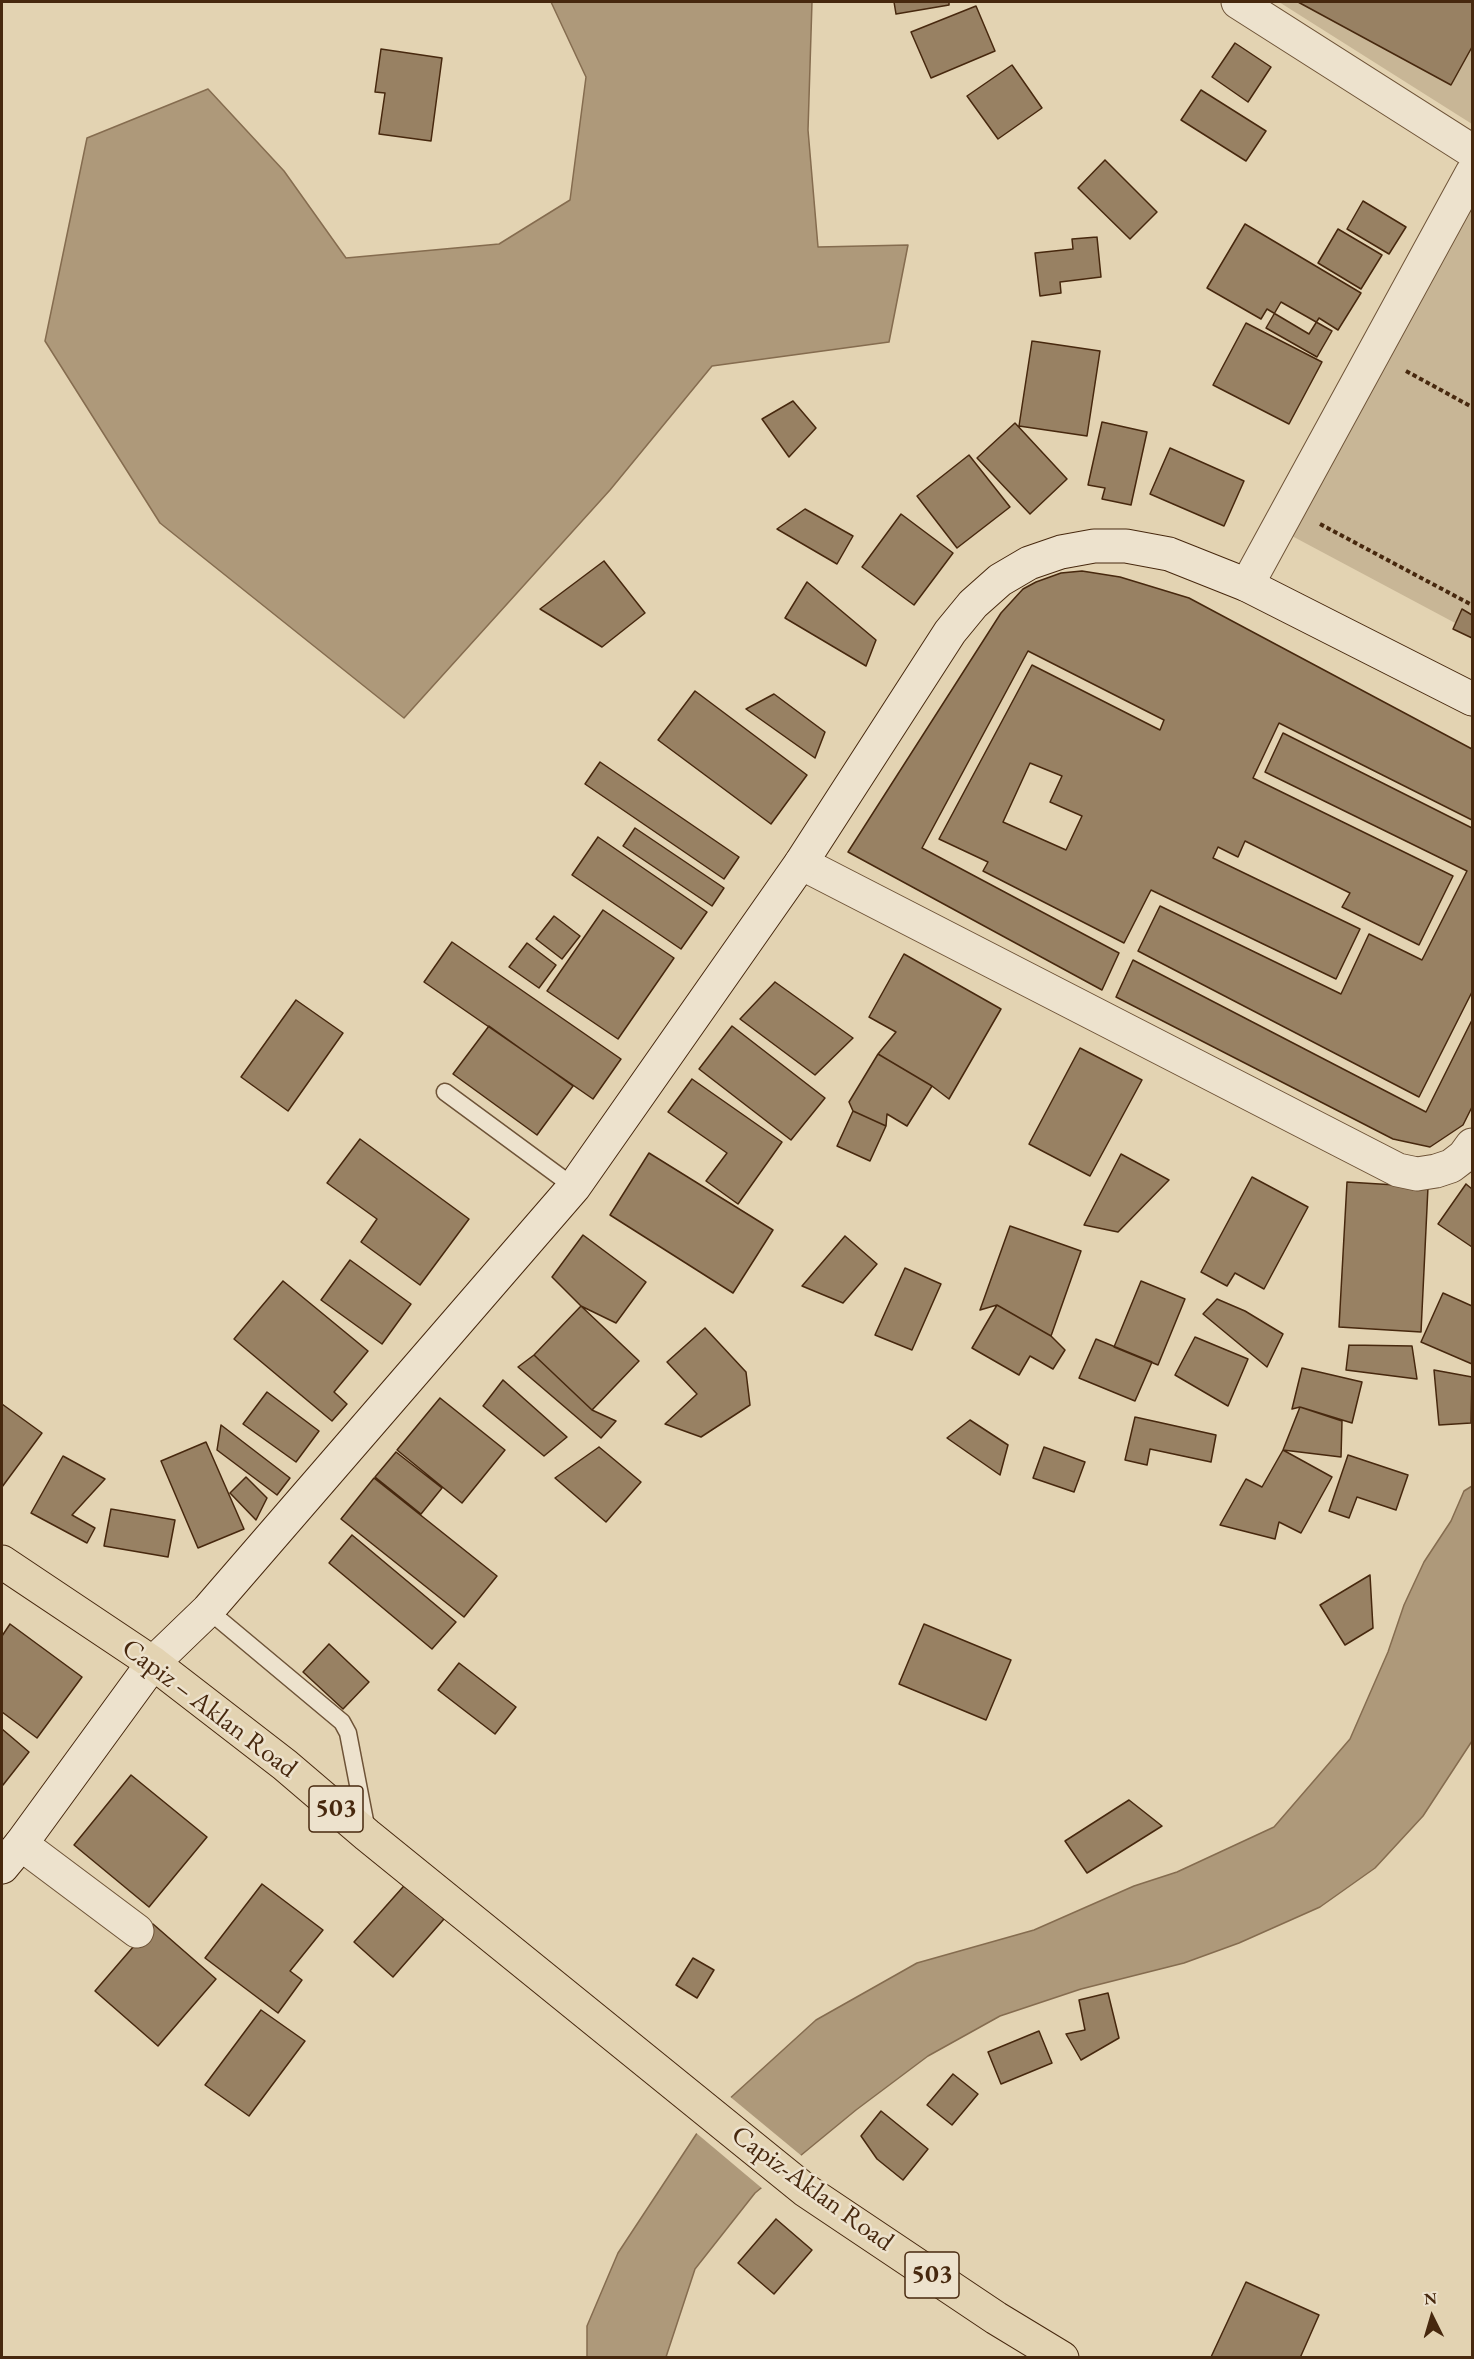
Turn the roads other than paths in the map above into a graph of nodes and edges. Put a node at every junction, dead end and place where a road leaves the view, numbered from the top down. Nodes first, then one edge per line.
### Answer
1 (1238, 2) edge
2 (1473, 150) edge
3 (1473, 173) edge
4 (1247, 585) junction
5 (1473, 699) edge
6 (801, 863) junction
7 (445, 1092) dead end
8 (1473, 1145) edge
9 (574, 1187) junction
10 (2, 1562) edge
11 (208, 1611) junction
12 (153, 1663) junction
13 (367, 1835) junction
14 (11, 1856) edge
15 (137, 1931) dead end
16 (658, 2072) joint
17 (1062, 2358) edge

1 - 2 main road
3 - 4 main road
4 - 5 main road
4 - 6 main road
6 - 8 main road
6 - 9 main road
7 - 9 lane
9 - 11 main road
10 - 12 main road, Capiz – Aklan Road / 503
11 - 12 main road
11 - 13 lane
12 - 13 main road, Capiz – Aklan Road / 503
12 - 14 main road
13 - 16 main road, Capiz – Aklan Road / 503
14 - 15 main road
16 - 17 main road, Capiz-Aklan Road / 503

